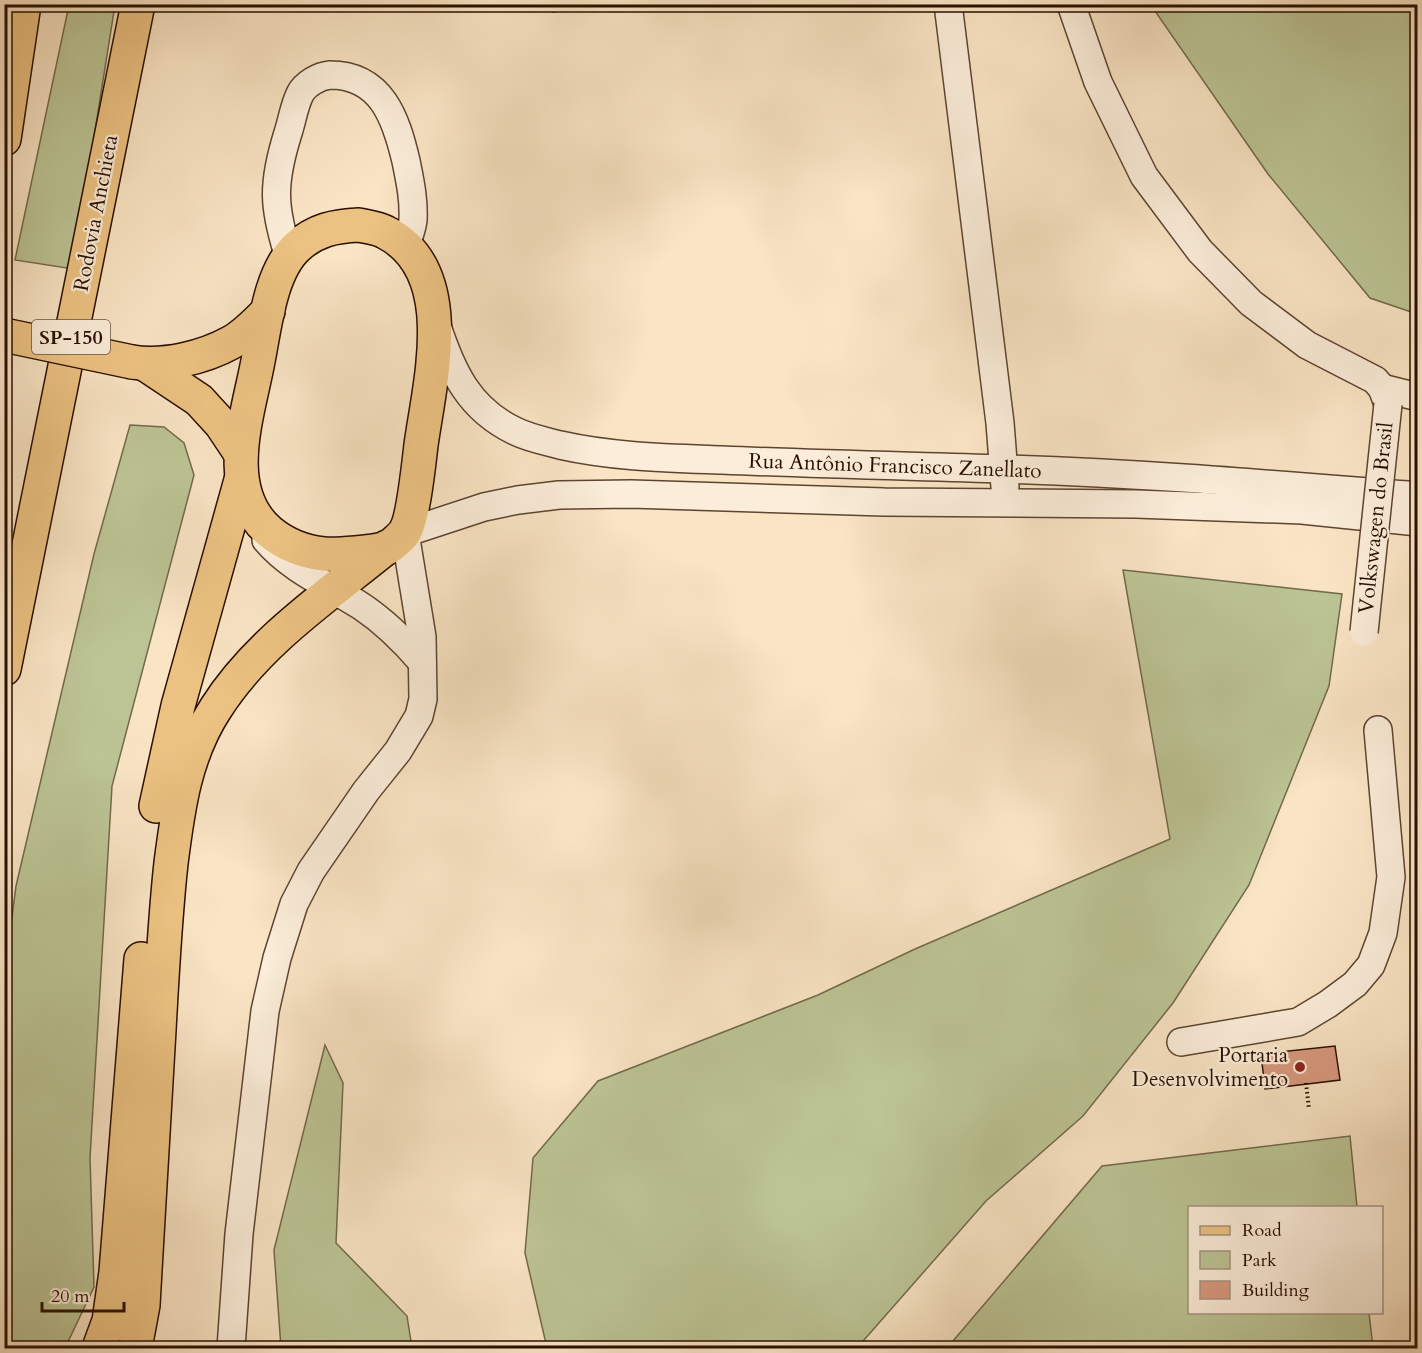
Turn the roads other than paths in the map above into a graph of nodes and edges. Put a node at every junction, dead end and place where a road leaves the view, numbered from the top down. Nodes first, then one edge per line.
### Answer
1 (24, 4) edge
2 (138, 4) edge
3 (948, 4) edge
4 (1071, 4) edge
5 (4, 139) edge
6 (406, 246) junction
7 (289, 257) junction
8 (268, 311) junction
9 (435, 322) junction
10 (4, 335) edge
11 (139, 363) junction
12 (1385, 396) junction
13 (1418, 397) edge
14 (241, 467) junction
15 (1004, 469) junction
16 (1418, 496) edge
17 (1005, 503) junction
18 (255, 515) junction
19 (1418, 522) edge
20 (396, 540) junction
21 (334, 590) junction
22 (1364, 632) dead end
23 (422, 662) junction
24 (4, 669) edge
25 (1378, 730) dead end
26 (1181, 1042) dead end
27 (99, 1348) edge
28 (135, 1348) edge
29 (231, 1348) edge

1 - 5 main road
2 - 24 main road, Rodovia Anchieta / SP-150
3 - 15 street
4 - 12 street
6 - 7 main road, Rua Antônio Francisco Zanellato
6 - 7 street
6 - 9 main road, Rua Antônio Francisco Zanellato
7 - 8 main road, Rua Antônio Francisco Zanellato
8 - 11 main road
8 - 14 main road, Rua Antônio Francisco Zanellato
9 - 15 street, Rua Antônio Francisco Zanellato
9 - 20 main road, Rua Antônio Francisco Zanellato
10 - 11 main road, bridge
11 - 14 main road
12 - 13 street
12 - 22 street, Volkswagen do Brasil, bridge
14 - 18 main road
14 - 27 main road, Rua Antônio Francisco Zanellato
15 - 16 street, Rua Antônio Francisco Zanellato
15 - 17 street
17 - 19 street, Rua Antônio Francisco Zanellato
17 - 20 street, Rua Antônio Francisco Zanellato
18 - 20 main road
18 - 21 street
20 - 21 main road
20 - 23 street
21 - 23 street
21 - 28 main road
23 - 29 street
25 - 26 street

